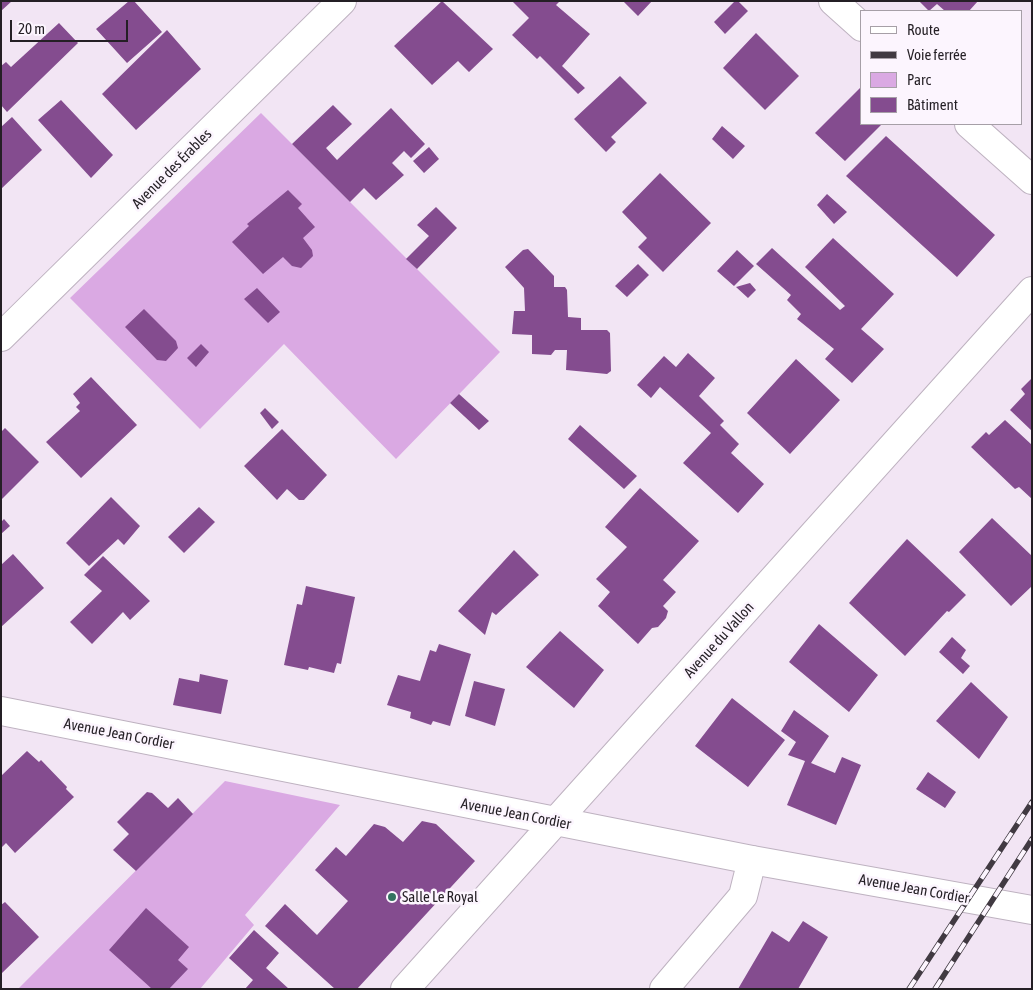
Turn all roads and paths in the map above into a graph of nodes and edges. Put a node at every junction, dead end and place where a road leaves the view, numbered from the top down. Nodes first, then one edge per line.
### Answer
1 (342, 1) edge
2 (833, 1) edge
3 (860, 25) edge
4 (970, 125) edge
5 (1032, 180) edge
6 (1032, 291) edge
7 (1, 336) edge
8 (1, 711) edge
9 (555, 821) junction
10 (752, 860) junction
11 (1032, 910) edge
12 (405, 989) edge
13 (664, 989) edge

1 - 7 street, Avenue des Érables
2 - 3 street
4 - 5 street
6 - 9 street, Avenue du Vallon
8 - 9 street, Avenue Jean Cordier
9 - 10 street, Avenue Jean Cordier
9 - 12 street, Avenue du Vallon
10 - 11 street, Avenue Jean Cordier
10 - 13 street

